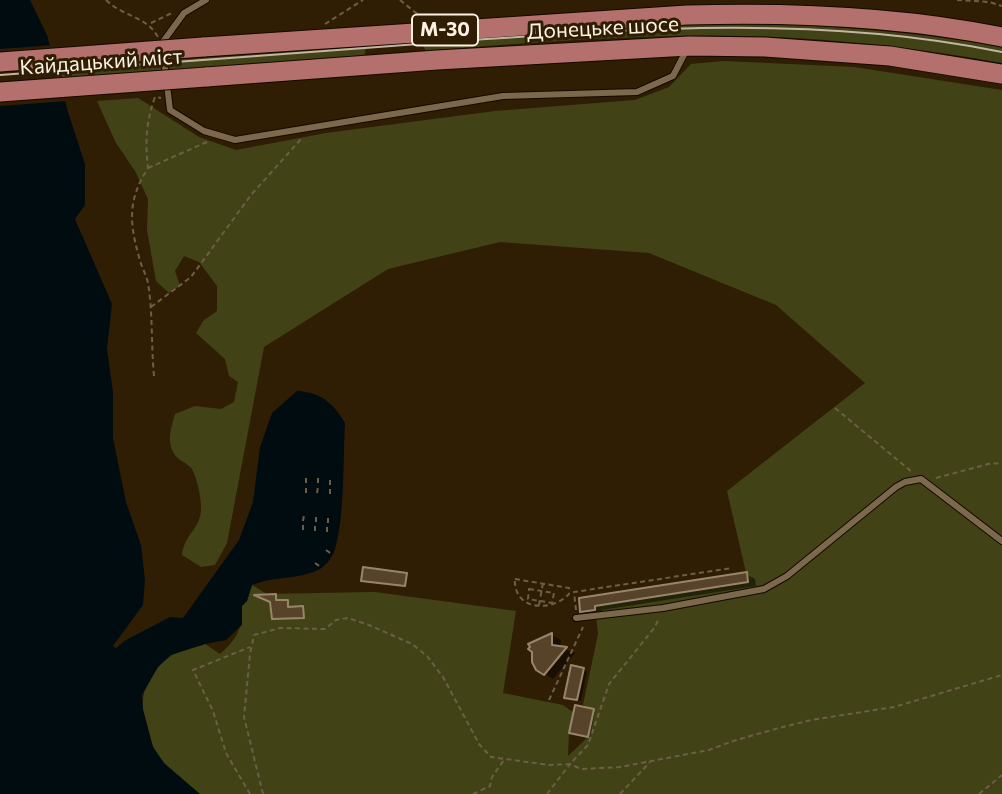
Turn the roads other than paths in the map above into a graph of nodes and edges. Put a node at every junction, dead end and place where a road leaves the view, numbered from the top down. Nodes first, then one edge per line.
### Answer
1 (206, 0) edge
2 (1002, 37) edge
3 (689, 46) junction
4 (203, 47) joint
5 (0, 62) edge
6 (1002, 74) edge
7 (206, 77) joint
8 (0, 92) edge
9 (1002, 541) edge
10 (576, 618) road end

1 - 3 lane
2 - 4 highway, Донецьке шосе / М-30
3 - 6 highway, Донецьке шосе / М-30
3 - 7 highway, Донецьке шосе / М-30
4 - 5 highway, Кайдацький міст / М-30, bridge
7 - 8 highway, Кайдацький міст / М-30, bridge
9 - 10 lane

